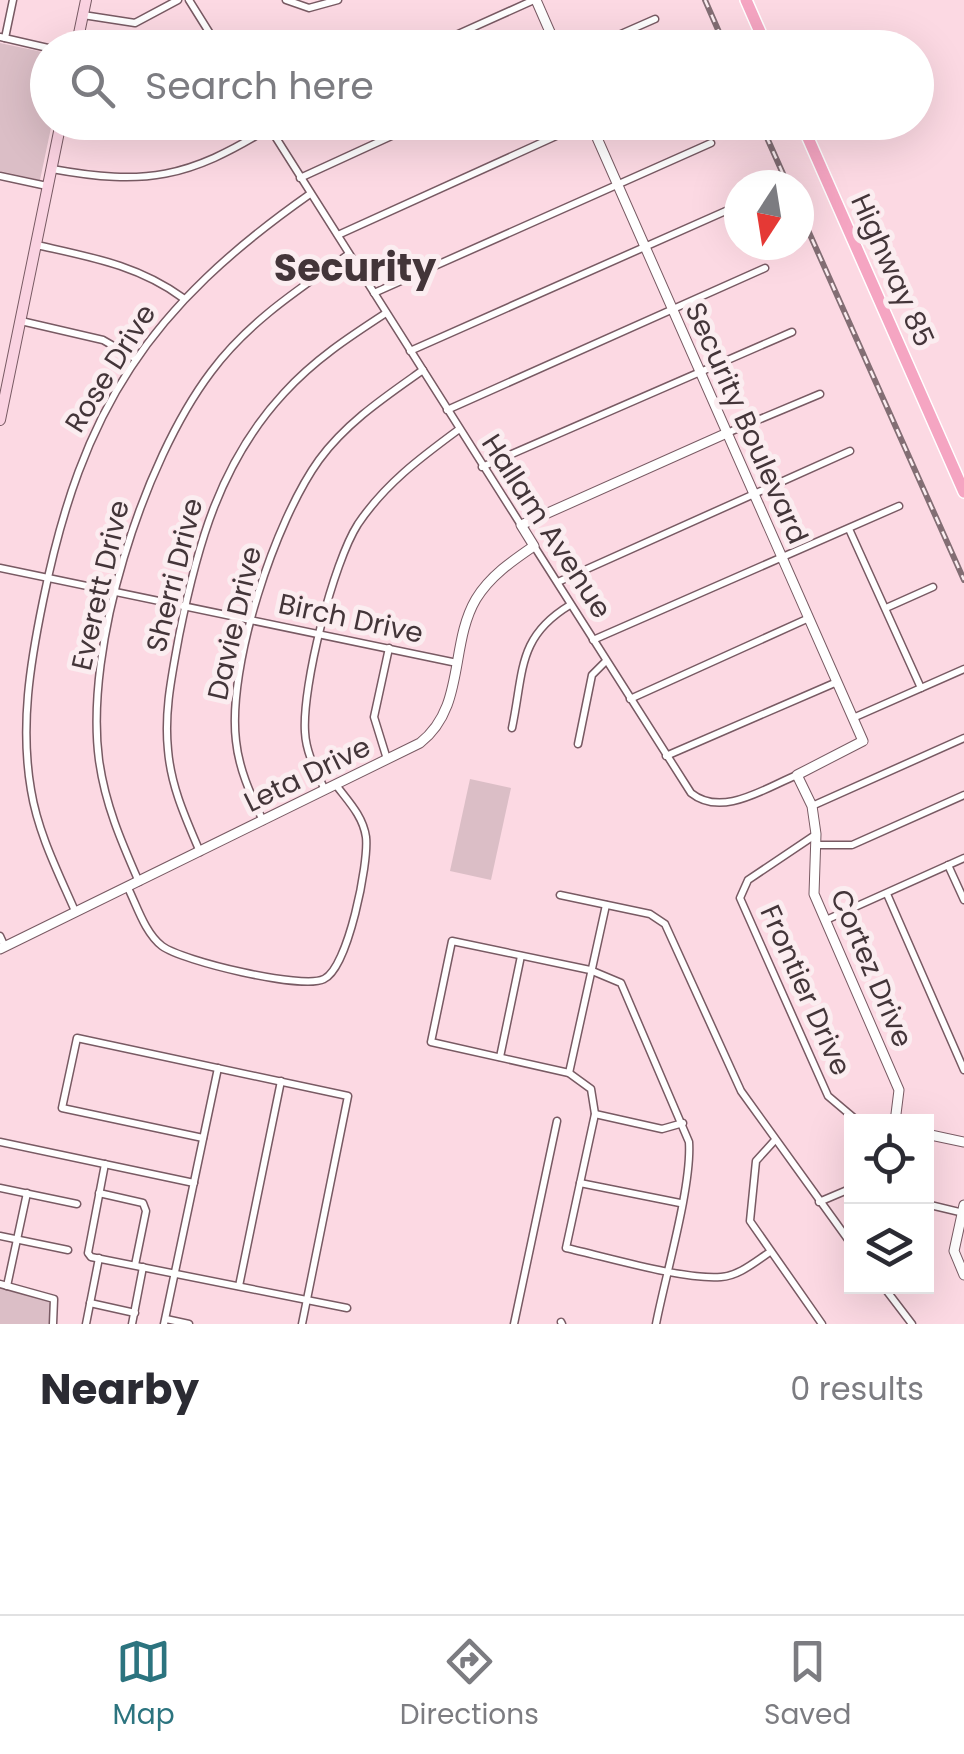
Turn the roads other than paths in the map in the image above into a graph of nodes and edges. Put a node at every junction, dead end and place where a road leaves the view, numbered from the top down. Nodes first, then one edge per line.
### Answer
1 (13, 0) edge
2 (86, 0) edge
3 (178, 0) edge
4 (189, 0) edge
5 (286, 0) edge
6 (338, 0) edge
7 (535, 0) edge
8 (746, 0) edge
9 (83, 15) junction
10 (655, 19) dead end
11 (80, 30) edge
12 (208, 30) edge
13 (468, 30) edge
14 (549, 30) edge
15 (630, 30) edge
16 (760, 30) edge
17 (2, 38) edge
18 (30, 44) edge
19 (58, 140) edge
20 (246, 140) edge
21 (277, 140) edge
22 (383, 140) edge
23 (548, 140) edge
24 (596, 140) edge
25 (808, 140) edge
26 (710, 143) dead end
27 (52, 169) junction
28 (0, 176) edge
29 (300, 178) junction
30 (617, 184) junction
31 (49, 186) junction
32 (310, 194) junction
33 (724, 212) edge
34 (338, 234) junction
35 (37, 245) junction
36 (644, 246) junction
37 (349, 254) junction
38 (765, 268) dead end
39 (374, 293) junction
40 (182, 298) junction
41 (672, 308) junction
42 (386, 313) junction
43 (21, 322) junction
44 (792, 332) dead end
45 (410, 350) junction
46 (136, 360) junction
47 (423, 370) junction
48 (700, 371) junction
49 (820, 394) dead end
50 (447, 410) junction
51 (0, 420) edge
52 (458, 430) junction
53 (727, 433) junction
54 (850, 452) dead end
55 (482, 467) junction
56 (964, 492) edge
57 (754, 494) junction
58 (899, 506) dead end
59 (521, 524) junction
60 (849, 529) junction
61 (534, 546) junction
62 (782, 557) junction
63 (0, 568) edge
64 (48, 578) junction
65 (558, 582) junction
66 (933, 587) dead end
67 (116, 592) junction
68 (185, 606) junction
69 (570, 606) junction
70 (886, 608) junction
71 (809, 618) junction
72 (253, 620) junction
73 (321, 635) junction
74 (593, 640) junction
75 (389, 648) junction
76 (606, 662) junction
77 (457, 663) junction
78 (964, 669) edge
79 (837, 682) junction
80 (921, 688) junction
81 (630, 699) junction
82 (853, 718) junction
83 (512, 728) dead end
84 (964, 738) edge
85 (863, 741) joint
86 (578, 744) dead end
87 (666, 756) junction
88 (387, 760) junction
89 (797, 774) junction
90 (330, 787) junction
91 (964, 795) edge
92 (812, 806) junction
93 (263, 820) junction
94 (816, 839) junction
95 (200, 852) junction
96 (964, 858) edge
97 (948, 865) junction
98 (139, 882) junction
99 (128, 888) junction
100 (887, 894) junction
101 (560, 895) dead end
102 (964, 900) edge
103 (606, 905) junction
104 (76, 914) junction
105 (826, 920) junction
106 (0, 936) edge
107 (2, 948) edge
108 (521, 956) junction
109 (590, 970) junction
110 (500, 1057) junction
111 (218, 1068) junction
112 (964, 1070) edge
113 (569, 1073) junction
114 (281, 1082) junction
115 (595, 1114) junction
116 (849, 1114) edge
117 (896, 1114) edge
118 (557, 1121) dead end
119 (683, 1123) junction
120 (934, 1136) edge
121 (203, 1138) junction
122 (774, 1140) junction
123 (0, 1142) edge
124 (964, 1142) edge
125 (105, 1164) junction
126 (580, 1182) junction
127 (194, 1183) junction
128 (0, 1188) edge
129 (844, 1191) edge
130 (27, 1193) junction
131 (99, 1194) junction
132 (818, 1202) junction
133 (680, 1203) junction
134 (77, 1204) dead end
135 (934, 1205) edge
136 (964, 1210) edge
137 (844, 1235) edge
138 (0, 1236) edge
139 (17, 1239) junction
140 (68, 1250) dead end
141 (770, 1252) junction
142 (99, 1258) junction
143 (139, 1266) junction
144 (667, 1269) junction
145 (176, 1273) junction
146 (964, 1275) edge
147 (3, 1285) edge
148 (239, 1286) junction
149 (890, 1294) edge
150 (306, 1300) junction
151 (90, 1303) junction
152 (348, 1308) dead end
153 (135, 1313) junction
154 (165, 1322) edge
155 (53, 1324) edge
156 (86, 1324) edge
157 (132, 1324) edge
158 (189, 1324) edge
159 (302, 1324) edge
160 (514, 1324) edge
161 (656, 1324) edge
162 (822, 1324) edge
163 (912, 1324) edge

1 - 17 street
2 - 9 main road
3 - 9 street
4 - 12 street
5 - 6 street
7 - 13 street
7 - 14 street
8 - 16 main road
9 - 11 main road
10 - 15 street
17 - 18 street
19 - 27 main road
20 - 27 street
21 - 29 street, Hallam Avenue
22 - 29 street
23 - 34 street
24 - 30 street, Security Boulevard
25 - 56 main road, Highway 85
26 - 30 street
27 - 31 main road
28 - 31 street
29 - 32 street, Hallam Avenue
30 - 36 street, Security Boulevard
30 - 39 street
31 - 35 main road
32 - 34 street, Hallam Avenue
32 - 40 street, Rose Drive
33 - 36 street
34 - 37 street, Hallam Avenue
35 - 40 street
35 - 43 main road
36 - 41 street, Security Boulevard
36 - 45 street
37 - 39 street, Hallam Avenue
37 - 67 street, Everett Drive
38 - 41 street
39 - 42 street, Hallam Avenue
40 - 46 street, Rose Drive
41 - 48 street, Security Boulevard
41 - 50 street
42 - 45 street, Hallam Avenue
42 - 68 street, Sherri Drive
43 - 46 street
43 - 51 main road
44 - 48 street
45 - 47 street, Hallam Avenue
46 - 64 street, Rose Drive
47 - 50 street, Hallam Avenue
47 - 72 street, Davie Drive
48 - 53 street, Security Boulevard
48 - 55 street
49 - 53 street
50 - 52 street, Hallam Avenue
52 - 55 street, Hallam Avenue
52 - 73 street
53 - 57 street, Security Boulevard
53 - 59 street
54 - 57 street
55 - 59 street, Hallam Avenue
57 - 62 street, Security Boulevard
57 - 65 street
58 - 60 street
59 - 61 street, Hallam Avenue
60 - 62 street
60 - 70 street
61 - 65 street, Hallam Avenue
61 - 77 street, Leta Drive
62 - 71 street, Security Boulevard
62 - 74 street
63 - 64 street, Birch Drive
64 - 67 street, Birch Drive
64 - 104 street, Rose Drive
65 - 69 street, Hallam Avenue
66 - 70 street
67 - 68 street, Birch Drive
67 - 98 street, Everett Drive
68 - 72 street, Birch Drive
68 - 95 street, Sherri Drive
69 - 74 street, Hallam Avenue
69 - 83 street
70 - 80 street
71 - 79 street, Security Boulevard
71 - 81 street
72 - 73 street, Birch Drive
72 - 93 street, Davie Drive
73 - 75 street, Birch Drive
73 - 90 street
74 - 76 street, Hallam Avenue
75 - 77 street, Birch Drive
75 - 88 street
76 - 81 street, Hallam Avenue
76 - 86 street
77 - 88 street, Leta Drive
78 - 80 street
79 - 82 street, Security Boulevard
79 - 87 street
80 - 82 street
81 - 87 street, Hallam Avenue
82 - 85 street, Security Boulevard
84 - 92 street
85 - 89 street, Hallam Avenue
87 - 89 street, Hallam Avenue
88 - 90 street, Leta Drive
89 - 92 street, Cortez Drive
90 - 93 street, Leta Drive
90 - 99 street
91 - 94 street
92 - 94 street, Cortez Drive
93 - 95 street, Leta Drive
94 - 105 street, Cortez Drive
94 - 116 street, Frontier Drive
95 - 98 street, Leta Drive
96 - 97 street
97 - 100 street
97 - 102 street
98 - 99 street, Leta Drive
99 - 104 street, Leta Drive
100 - 105 street
100 - 112 street
101 - 103 street
103 - 109 street
103 - 122 street
104 - 107 street, Leta Drive
105 - 117 street, Cortez Drive
106 - 107 street
108 - 109 street
108 - 110 street
108 - 110 street
109 - 113 street
109 - 119 street
110 - 113 street
111 - 114 street
111 - 121 street
111 - 121 street
113 - 115 street
114 - 148 street
114 - 150 street
115 - 119 street
115 - 126 street
118 - 160 street
119 - 133 street
120 - 124 street
121 - 127 street
122 - 132 street
122 - 141 street
123 - 125 street
125 - 127 street
125 - 131 street
126 - 133 street
126 - 144 street
127 - 145 street
128 - 130 street
129 - 132 street
130 - 134 street
130 - 139 street
131 - 142 street
131 - 143 street
132 - 137 street
133 - 144 street
135 - 136 street
136 - 146 street
138 - 139 street
139 - 140 street
139 - 147 street
141 - 144 street
141 - 162 street
142 - 143 street
142 - 151 street
143 - 145 street
143 - 153 street
144 - 161 street
145 - 148 street
145 - 154 street
147 - 155 street
148 - 150 street
149 - 163 street
150 - 152 street
150 - 159 street
151 - 153 street
151 - 156 street
153 - 157 street
154 - 158 street

